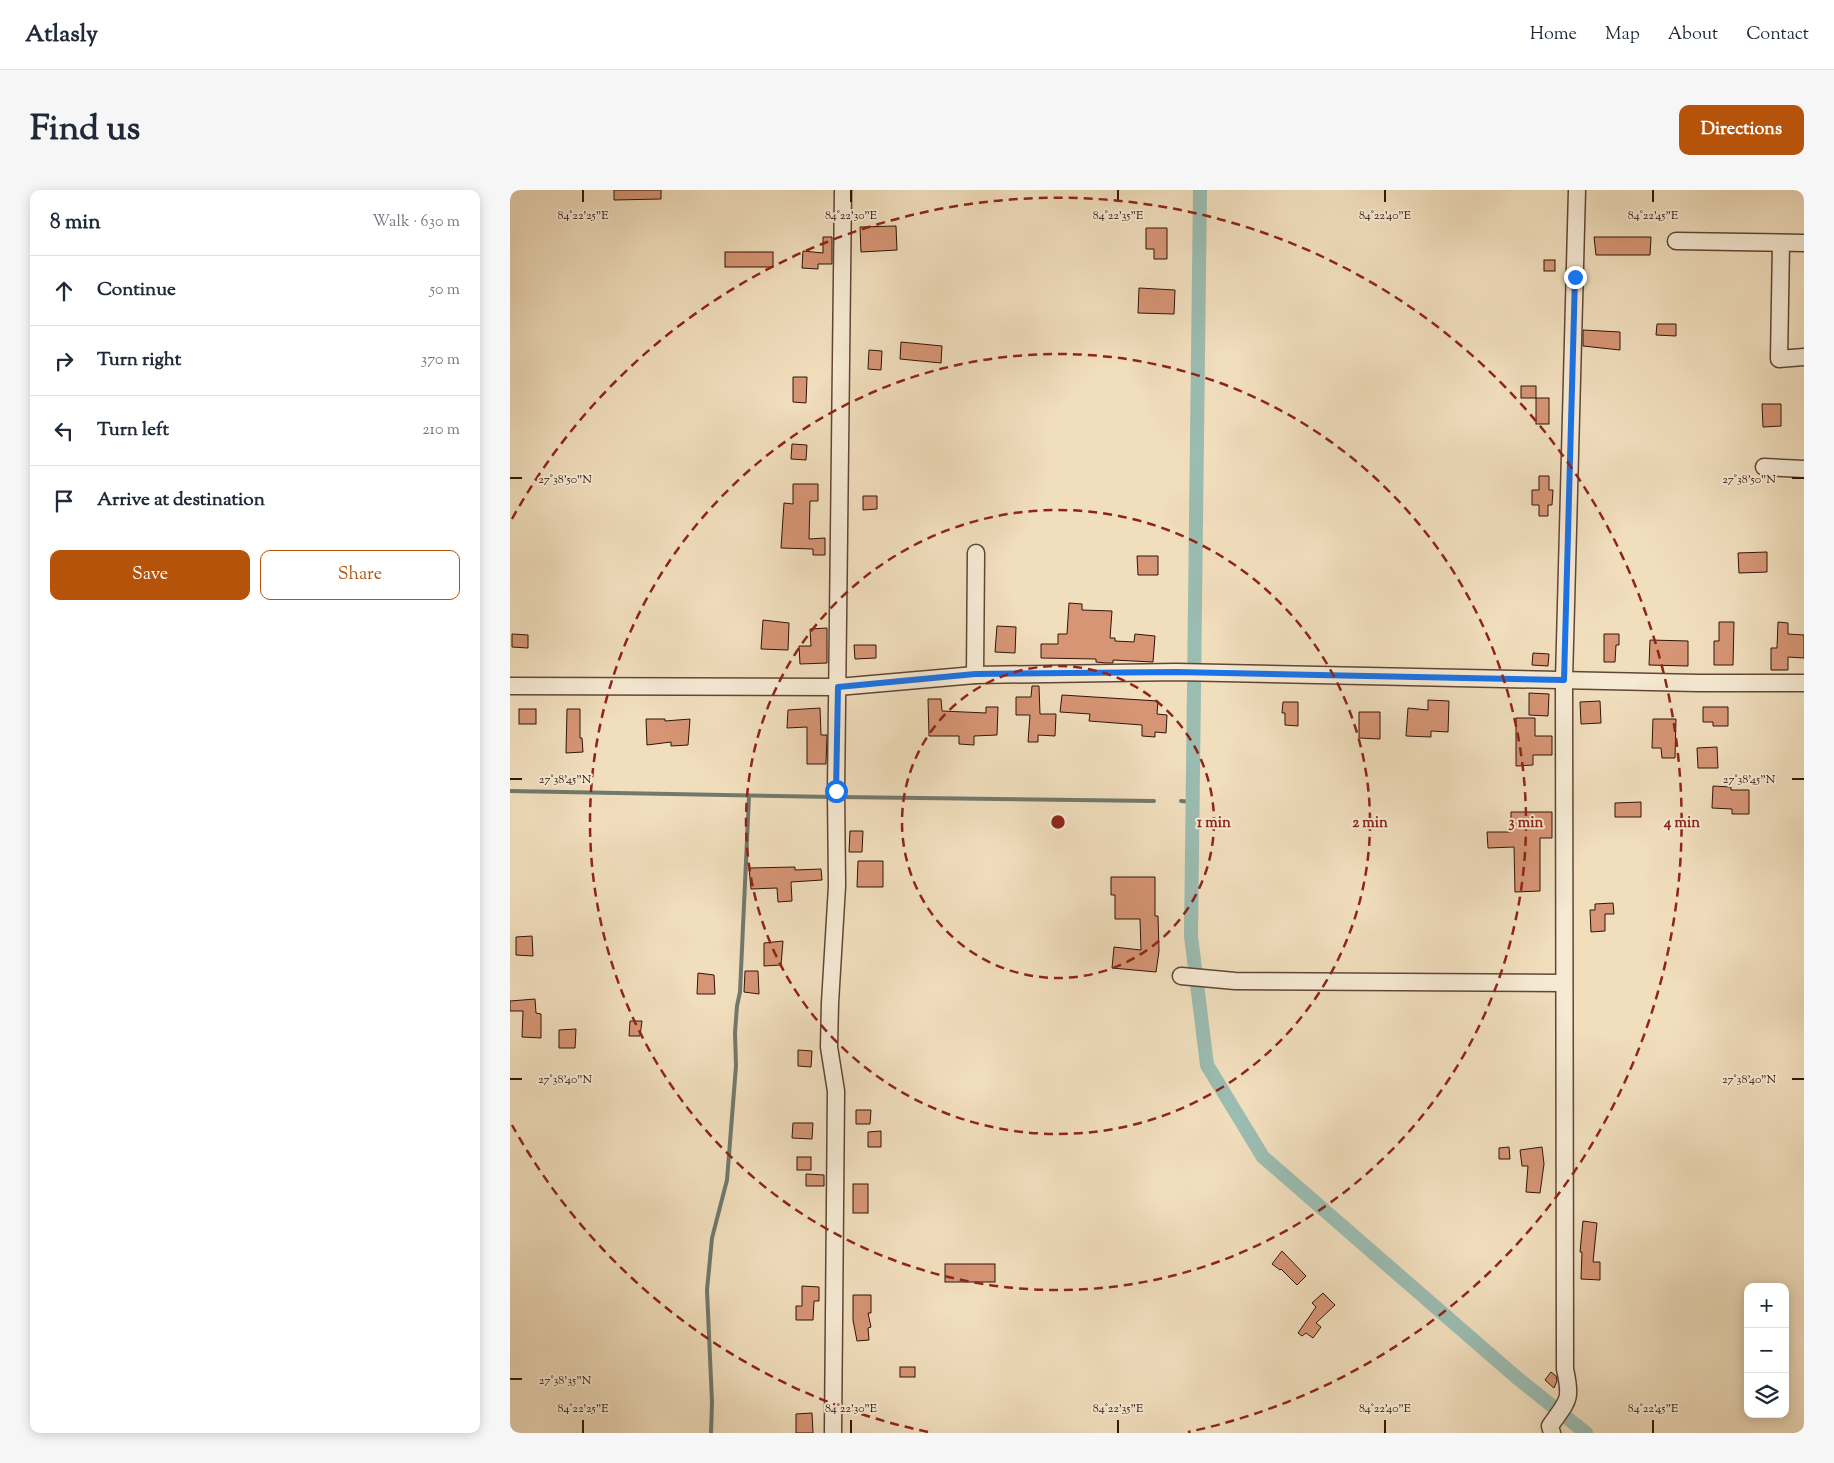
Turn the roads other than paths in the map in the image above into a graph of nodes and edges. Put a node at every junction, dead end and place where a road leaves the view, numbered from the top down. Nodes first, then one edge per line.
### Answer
1 (843, 190) edge
2 (1577, 190) edge
3 (1676, 241) dead end
4 (1781, 243) junction
5 (1804, 243) edge
6 (1804, 358) edge
7 (1764, 467) dead end
8 (1804, 469) edge
9 (976, 553) dead end
10 (975, 674) junction
11 (1564, 680) junction
12 (1804, 683) edge
13 (510, 686) edge
14 (838, 687) junction
15 (1181, 976) dead end
16 (1564, 983) junction
17 (1553, 1427) edge
18 (833, 1433) edge

1 - 14 street
2 - 11 street
3 - 4 street
4 - 5 street
4 - 6 street
7 - 8 street
9 - 10 street
10 - 11 street
10 - 14 street
11 - 12 street
11 - 16 street
13 - 14 street
14 - 18 street
15 - 16 street
16 - 17 street

